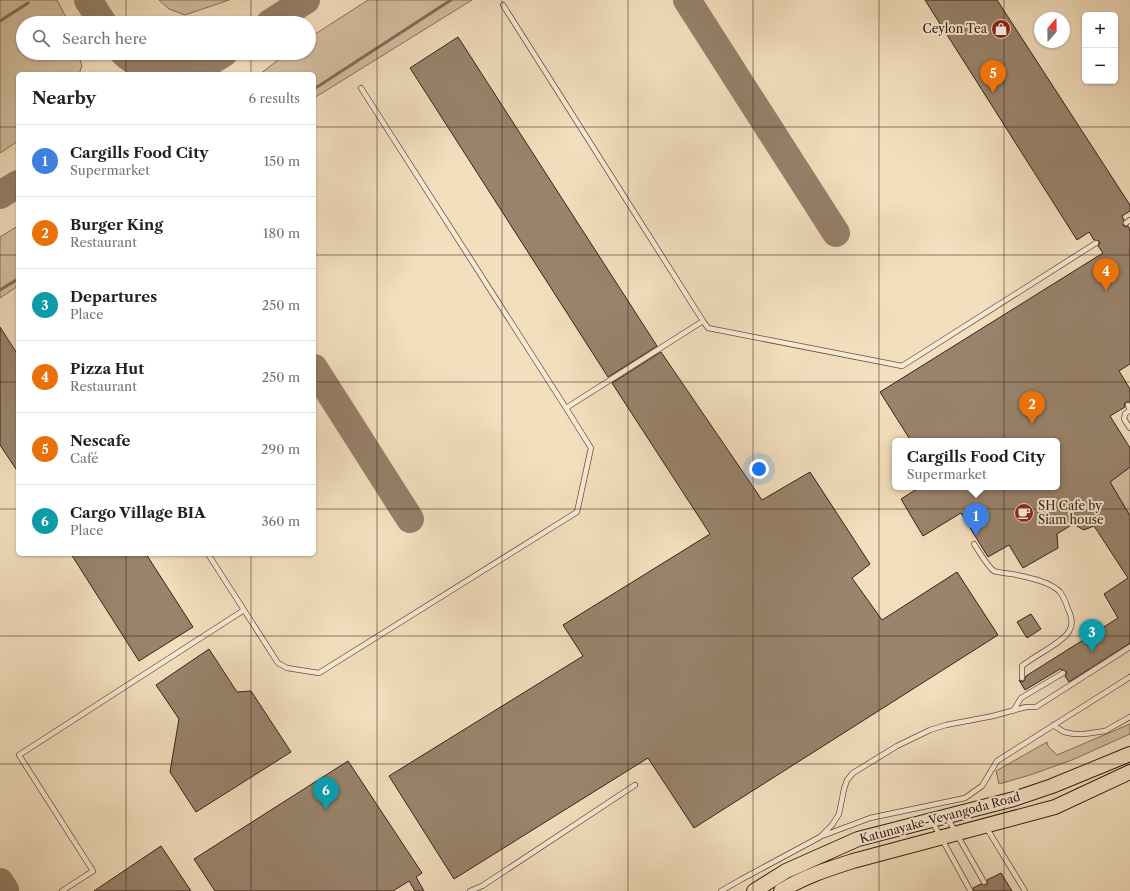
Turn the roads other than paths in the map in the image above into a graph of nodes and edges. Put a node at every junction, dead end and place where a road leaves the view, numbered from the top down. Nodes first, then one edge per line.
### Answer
1 (503, 5) dead end
2 (361, 88) dead end
3 (1096, 243) dead end
4 (703, 321) junction
5 (1128, 405) dead end
6 (566, 408) junction
7 (1130, 428) edge
8 (974, 544) dead end
9 (209, 556) edge
10 (244, 610) junction
11 (1130, 647) edge
12 (1063, 673) dead end
13 (1130, 677) edge
14 (1022, 678) dead end
15 (1025, 689) dead end
16 (1026, 695) junction
17 (1012, 711) junction
18 (1130, 717) edge
19 (1053, 725) junction
20 (1130, 754) edge
21 (1130, 772) edge
22 (635, 785) dead end
23 (946, 816) junction
24 (931, 819) junction
25 (986, 826) junction
26 (956, 833) junction
27 (820, 837) junction
28 (941, 837) junction
29 (984, 882) dead end
30 (970, 890) edge
31 (62, 891) edge
32 (470, 891) edge
33 (721, 891) edge
34 (754, 891) edge
35 (781, 891) edge
36 (1025, 891) edge

1 - 4 lane
2 - 6 lane
3 - 4 lane
4 - 6 lane
5 - 7 lane
6 - 10 lane
8 - 14 lane
9 - 10 lane
10 - 31 lane
11 - 17 lane
12 - 16 lane
13 - 19 lane
15 - 16 lane
16 - 17 lane
17 - 27 lane
18 - 19 lane
19 - 27 lane
20 - 23 main road, Katunayake-Veyangoda Road
21 - 25 main road, Katunayake-Veyangoda Road
22 - 32 lane
23 - 24 main road, Katunayake-Veyangoda Road
23 - 26 lane
24 - 28 lane
24 - 34 main road, Katunayake-Veyangoda Road
25 - 26 main road, Katunayake-Veyangoda Road
25 - 36 lane
26 - 28 main road, Katunayake-Veyangoda Road
26 - 29 lane
27 - 33 lane
28 - 30 lane
28 - 35 main road, Katunayake-Veyangoda Road

